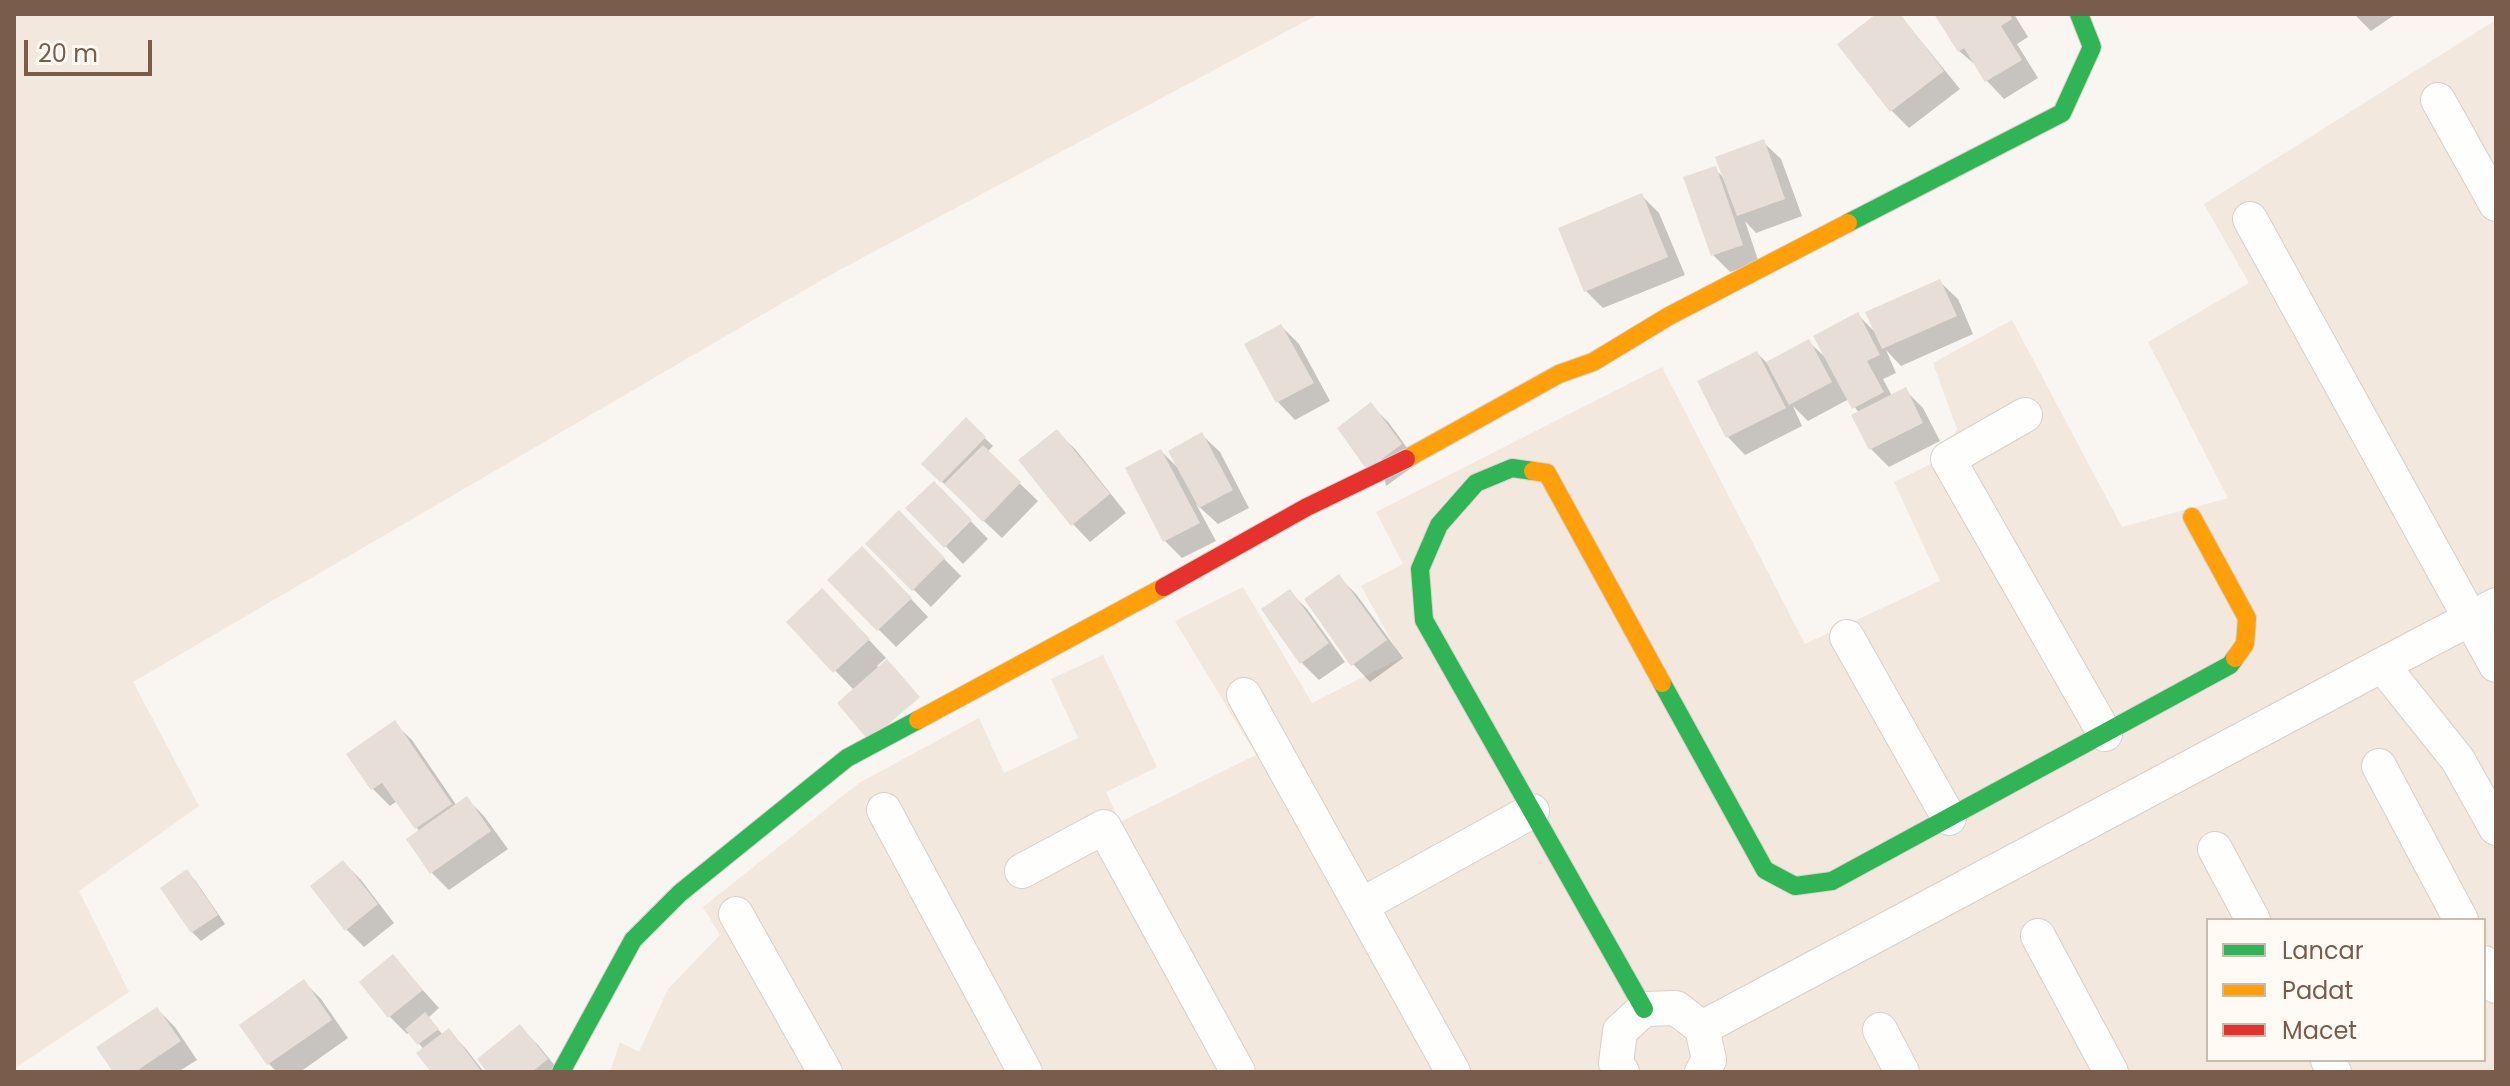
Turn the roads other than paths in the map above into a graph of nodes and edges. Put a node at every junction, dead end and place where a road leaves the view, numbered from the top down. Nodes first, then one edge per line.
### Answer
1 (2079, 14) edge
2 (2438, 100) dead end
3 (2496, 204) edge
4 (2250, 219) dead end
5 (2025, 415) dead end
6 (2192, 517) dead end
7 (2483, 612) edge
8 (1847, 637) dead end
9 (2382, 665) junction
10 (2496, 665) edge
11 (1244, 695) dead end
12 (2105, 734) junction
13 (2379, 766) dead end
14 (884, 810) dead end
15 (1532, 811) junction
16 (1949, 818) junction
17 (2496, 828) edge
18 (2215, 849) dead end
19 (1022, 871) dead end
20 (1362, 905) junction
21 (736, 914) dead end
22 (2252, 918) edge
23 (2460, 918) edge
24 (2038, 936) dead end
25 (2486, 967) edge
26 (2496, 986) edge
27 (1644, 1009) junction
28 (1702, 1028) junction
29 (1880, 1030) dead end
30 (561, 1072) edge
31 (825, 1072) edge
32 (1025, 1072) edge
33 (1238, 1072) edge
34 (1453, 1072) edge
35 (1622, 1072) edge
36 (1702, 1072) edge
37 (1902, 1072) edge
38 (2111, 1072) edge

1 - 30 street
2 - 3 street
4 - 7 street
5 - 12 street
6 - 12 street
7 - 9 street
7 - 10 street
8 - 16 street
9 - 17 street
9 - 28 street
11 - 20 street
12 - 16 street
13 - 23 street
14 - 32 street
15 - 16 street
15 - 20 street
15 - 27 street
18 - 22 street
19 - 33 street
20 - 34 street
21 - 31 street
24 - 38 street
25 - 26 street
27 - 28 street
27 - 35 street
28 - 36 street
29 - 37 street

